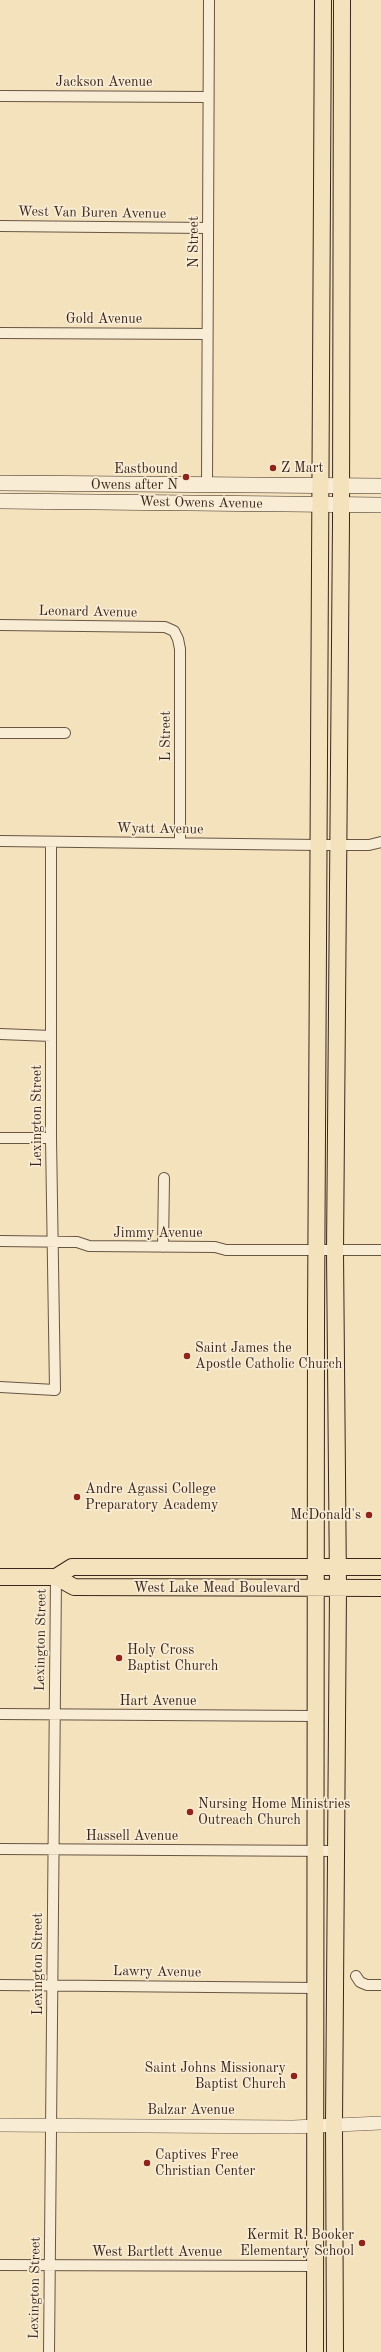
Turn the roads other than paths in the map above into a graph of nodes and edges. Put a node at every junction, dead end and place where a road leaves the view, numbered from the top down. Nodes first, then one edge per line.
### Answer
1 (209, 0) edge
2 (323, 0) edge
3 (342, 0) edge
4 (0, 96) edge
5 (208, 97) junction
6 (0, 226) edge
7 (208, 228) junction
8 (0, 333) edge
9 (207, 334) junction
10 (0, 483) edge
11 (43, 483) junction
12 (207, 484) junction
13 (331, 486) junction
14 (381, 486) edge
15 (0, 501) edge
16 (43, 502) junction
17 (147, 503) junction
18 (331, 505) junction
19 (381, 505) edge
20 (0, 625) edge
21 (174, 631) joint
22 (0, 733) edge
23 (65, 733) dead end
24 (0, 841) edge
25 (51, 842) junction
26 (381, 842) edge
27 (180, 843) junction
28 (319, 845) junction
29 (339, 845) junction
30 (0, 1034) edge
31 (51, 1036) junction
32 (0, 1138) edge
33 (50, 1138) junction
34 (164, 1178) dead end
35 (0, 1241) edge
36 (54, 1241) junction
37 (163, 1247) junction
38 (381, 1250) edge
39 (316, 1251) junction
40 (335, 1251) junction
41 (316, 1327) junction
42 (337, 1385) junction
43 (0, 1387) edge
44 (169, 1567) junction
45 (315, 1567) junction
46 (338, 1567) junction
47 (381, 1567) edge
48 (0, 1577) edge
49 (56, 1577) junction
50 (130, 1587) junction
51 (315, 1588) junction
52 (338, 1588) junction
53 (381, 1588) edge
54 (0, 1714) edge
55 (54, 1714) junction
56 (315, 1716) junction
57 (336, 1768) junction
58 (0, 1849) edge
59 (53, 1850) junction
60 (315, 1851) junction
61 (336, 1851) junction
62 (356, 1976) dead end
63 (381, 1984) edge
64 (0, 1985) edge
65 (52, 1985) junction
66 (314, 1988) junction
67 (334, 2124) junction
68 (381, 2124) edge
69 (0, 2125) edge
70 (51, 2125) junction
71 (314, 2125) junction
72 (0, 2265) edge
73 (50, 2266) junction
74 (314, 2266) junction
75 (49, 2352) edge
76 (315, 2352) edge
77 (335, 2352) edge

1 - 5 street, N Street
2 - 13 main road
3 - 13 main road
4 - 5 street, Jackson Avenue
5 - 7 street, N Street
6 - 7 street, West Van Buren Avenue
7 - 9 street, N Street
8 - 9 street, Gold Avenue
9 - 12 street, N Street
10 - 11 main road, West Owens Avenue
11 - 12 main road, West Owens Avenue
11 - 16 main road
12 - 13 main road, West Owens Avenue
12 - 17 main road
13 - 14 main road, West Owens Avenue
13 - 18 main road
15 - 16 main road, West Owens Avenue
16 - 17 main road, West Owens Avenue
17 - 18 main road, West Owens Avenue
18 - 19 main road, West Owens Avenue
18 - 28 main road
18 - 29 main road
20 - 21 street, Leonard Avenue
21 - 27 street, L Street
22 - 23 street
24 - 25 street, Wyatt Avenue
25 - 27 street, Wyatt Avenue
25 - 31 street, Lexington Street
26 - 29 street, Wyatt Avenue
27 - 28 street, Wyatt Avenue
28 - 29 street, Wyatt Avenue
28 - 39 main road
29 - 40 main road
30 - 31 street
31 - 33 street, Lexington Street
32 - 33 street
33 - 36 street, Lexington Street
34 - 37 street
35 - 36 street, Jimmy Avenue
36 - 37 street, Jimmy Avenue
36 - 43 street, Lexington Street
37 - 39 street, Jimmy Avenue
38 - 40 street, Jimmy Avenue
39 - 40 street, Jimmy Avenue
39 - 41 main road
40 - 42 main road
41 - 42 main road
41 - 45 main road
42 - 46 main road
44 - 45 main road, West Lake Mead Boulevard
44 - 49 main road, West Lake Mead Boulevard
44 - 50 main road
45 - 46 main road, West Lake Mead Boulevard
45 - 51 main road
46 - 47 main road, West Lake Mead Boulevard
46 - 52 main road
48 - 49 main road, West Lake Mead Boulevard
49 - 50 main road, West Lake Mead Boulevard
49 - 55 street, Lexington Street
50 - 51 main road, West Lake Mead Boulevard
51 - 52 main road, West Lake Mead Boulevard
51 - 56 main road
52 - 53 main road, West Lake Mead Boulevard
52 - 57 main road
54 - 55 street, Hart Avenue
55 - 56 street, Hart Avenue
55 - 59 street, Lexington Street
56 - 57 main road
56 - 60 main road
57 - 61 main road
58 - 59 street, Hassell Avenue
59 - 60 street, Hassell Avenue
59 - 65 street, Lexington Street
60 - 61 street, Hassell Avenue
60 - 66 main road
61 - 67 main road
62 - 63 street
64 - 65 street, Lawry Avenue
65 - 66 street, Lawry Avenue
65 - 70 street, Lexington Street
66 - 71 main road
67 - 68 street, Balzar Avenue
67 - 71 street, Balzar Avenue
67 - 77 main road
69 - 70 street, Balzar Avenue
70 - 71 street, Balzar Avenue
70 - 73 street, Lexington Street
71 - 74 main road
72 - 73 street, West Bartlett Avenue
73 - 74 street, West Bartlett Avenue
73 - 75 street, Lexington Street
74 - 76 main road

